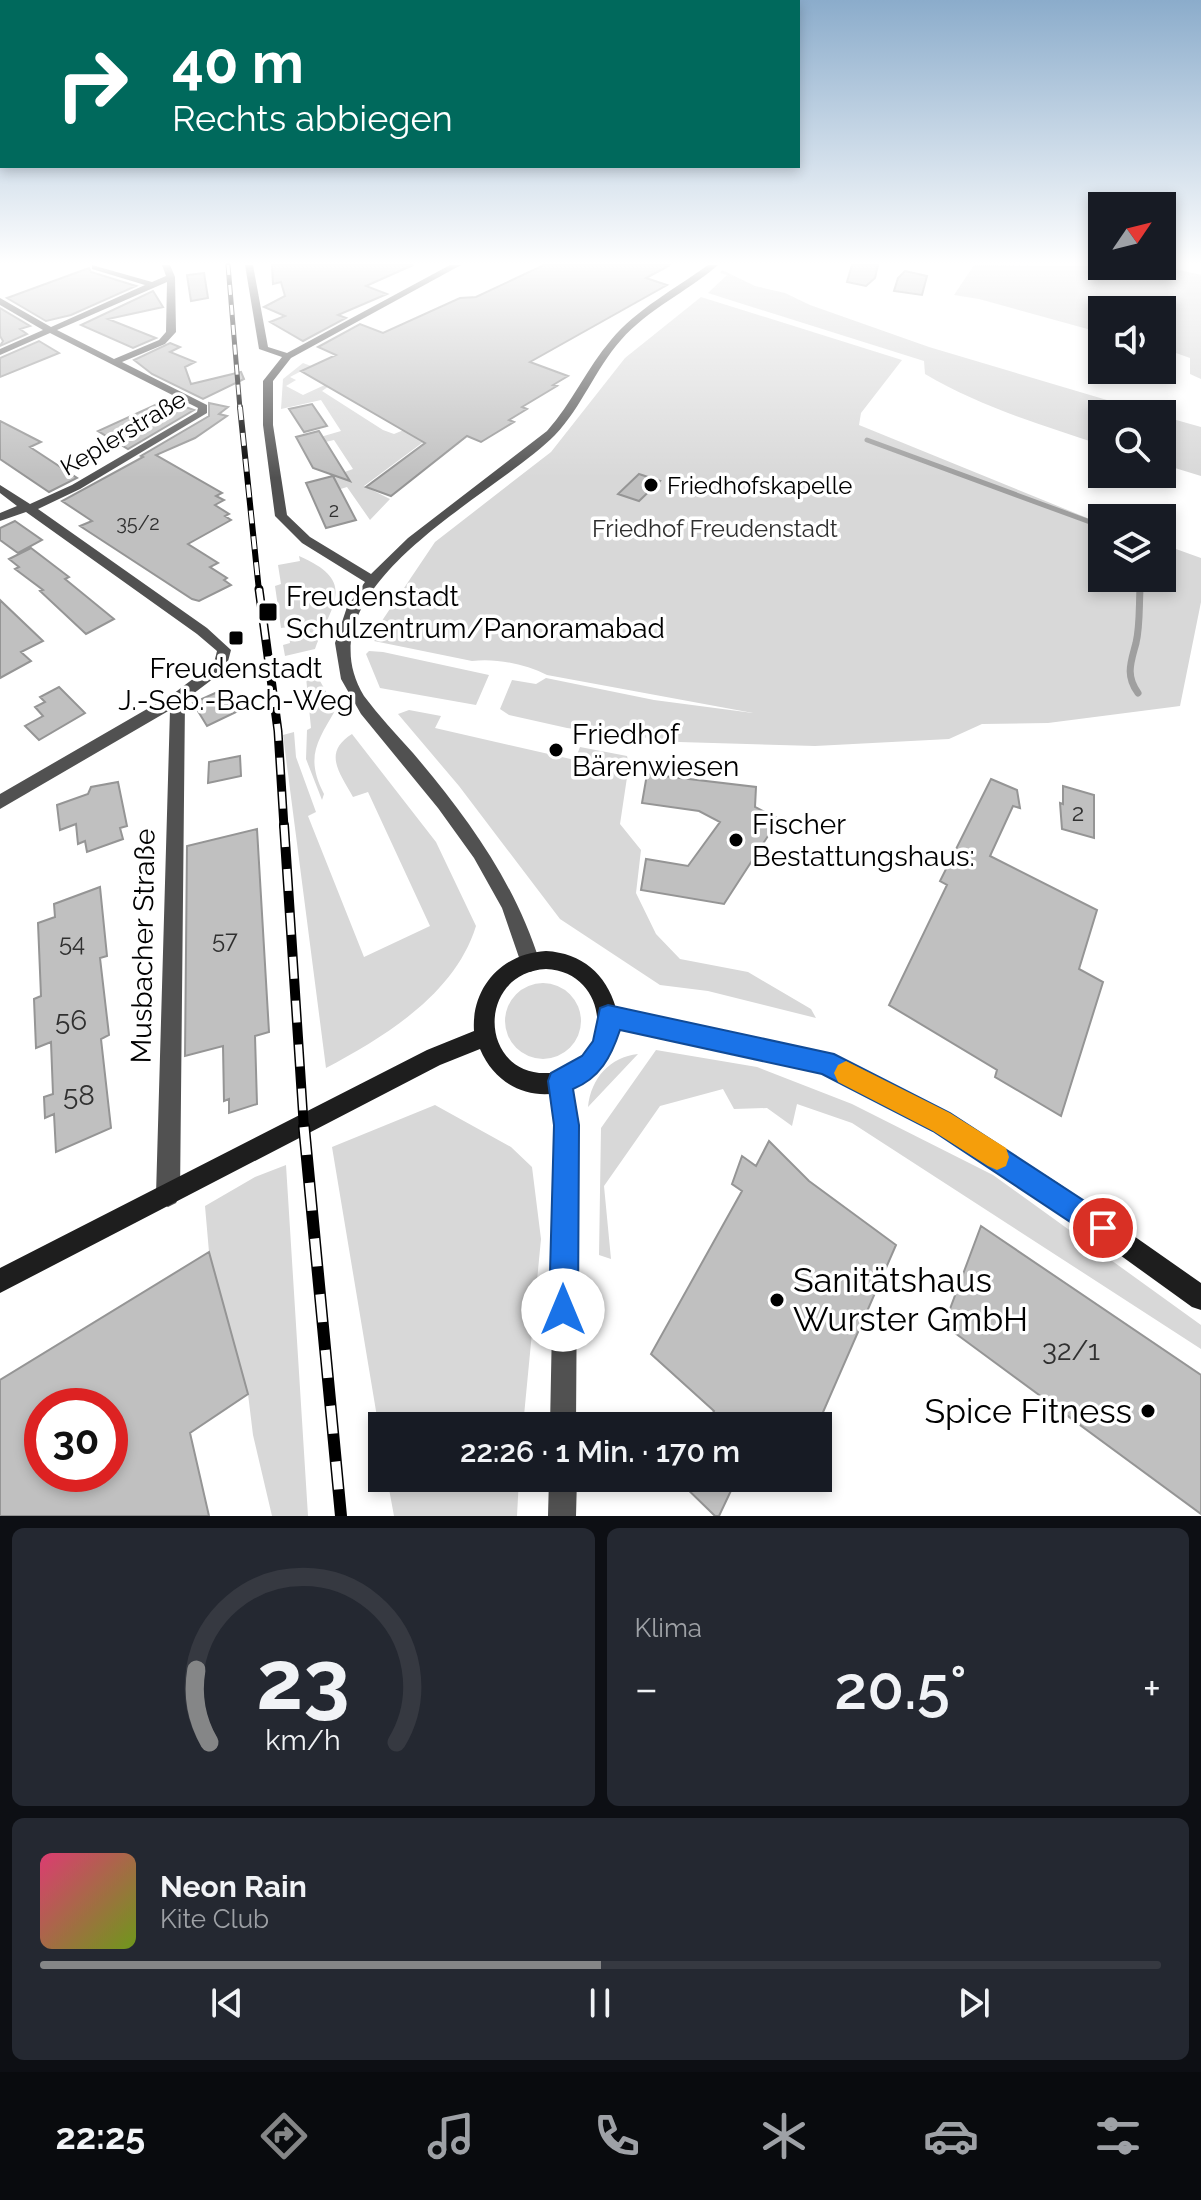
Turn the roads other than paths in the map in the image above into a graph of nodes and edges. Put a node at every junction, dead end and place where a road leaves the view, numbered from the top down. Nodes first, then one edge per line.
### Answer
1 (37, 336) edge
2 (62, 336) edge
3 (168, 336) edge
4 (262, 336) edge
5 (326, 336) edge
6 (620, 336) edge
7 (0, 352) edge
8 (288, 356) junction
9 (117, 361) junction
10 (0, 488) edge
11 (27, 508) junction
12 (0, 517) edge
13 (371, 580) junction
14 (178, 698) junction
15 (0, 802) edge
16 (530, 963) junction
17 (608, 1016) junction
18 (485, 1037) junction
19 (560, 1081) junction
20 (168, 1195) junction
21 (0, 1281) edge
22 (1201, 1298) edge
23 (563, 1412) edge
24 (563, 1492) edge
25 (562, 1516) edge

1 - 7 street
2 - 9 street, Keplerstraße
3 - 9 street
4 - 8 street
5 - 8 street
6 - 13 street
8 - 13 street
9 - 11 street, Keplerstraße
10 - 11 street
11 - 12 street
11 - 14 street
13 - 16 street
14 - 15 street
14 - 20 street, Musbacher Straße
16 - 17 street
16 - 18 street
17 - 19 street
17 - 22 street
18 - 19 street
18 - 20 street
19 - 23 street
20 - 21 street
24 - 25 street

